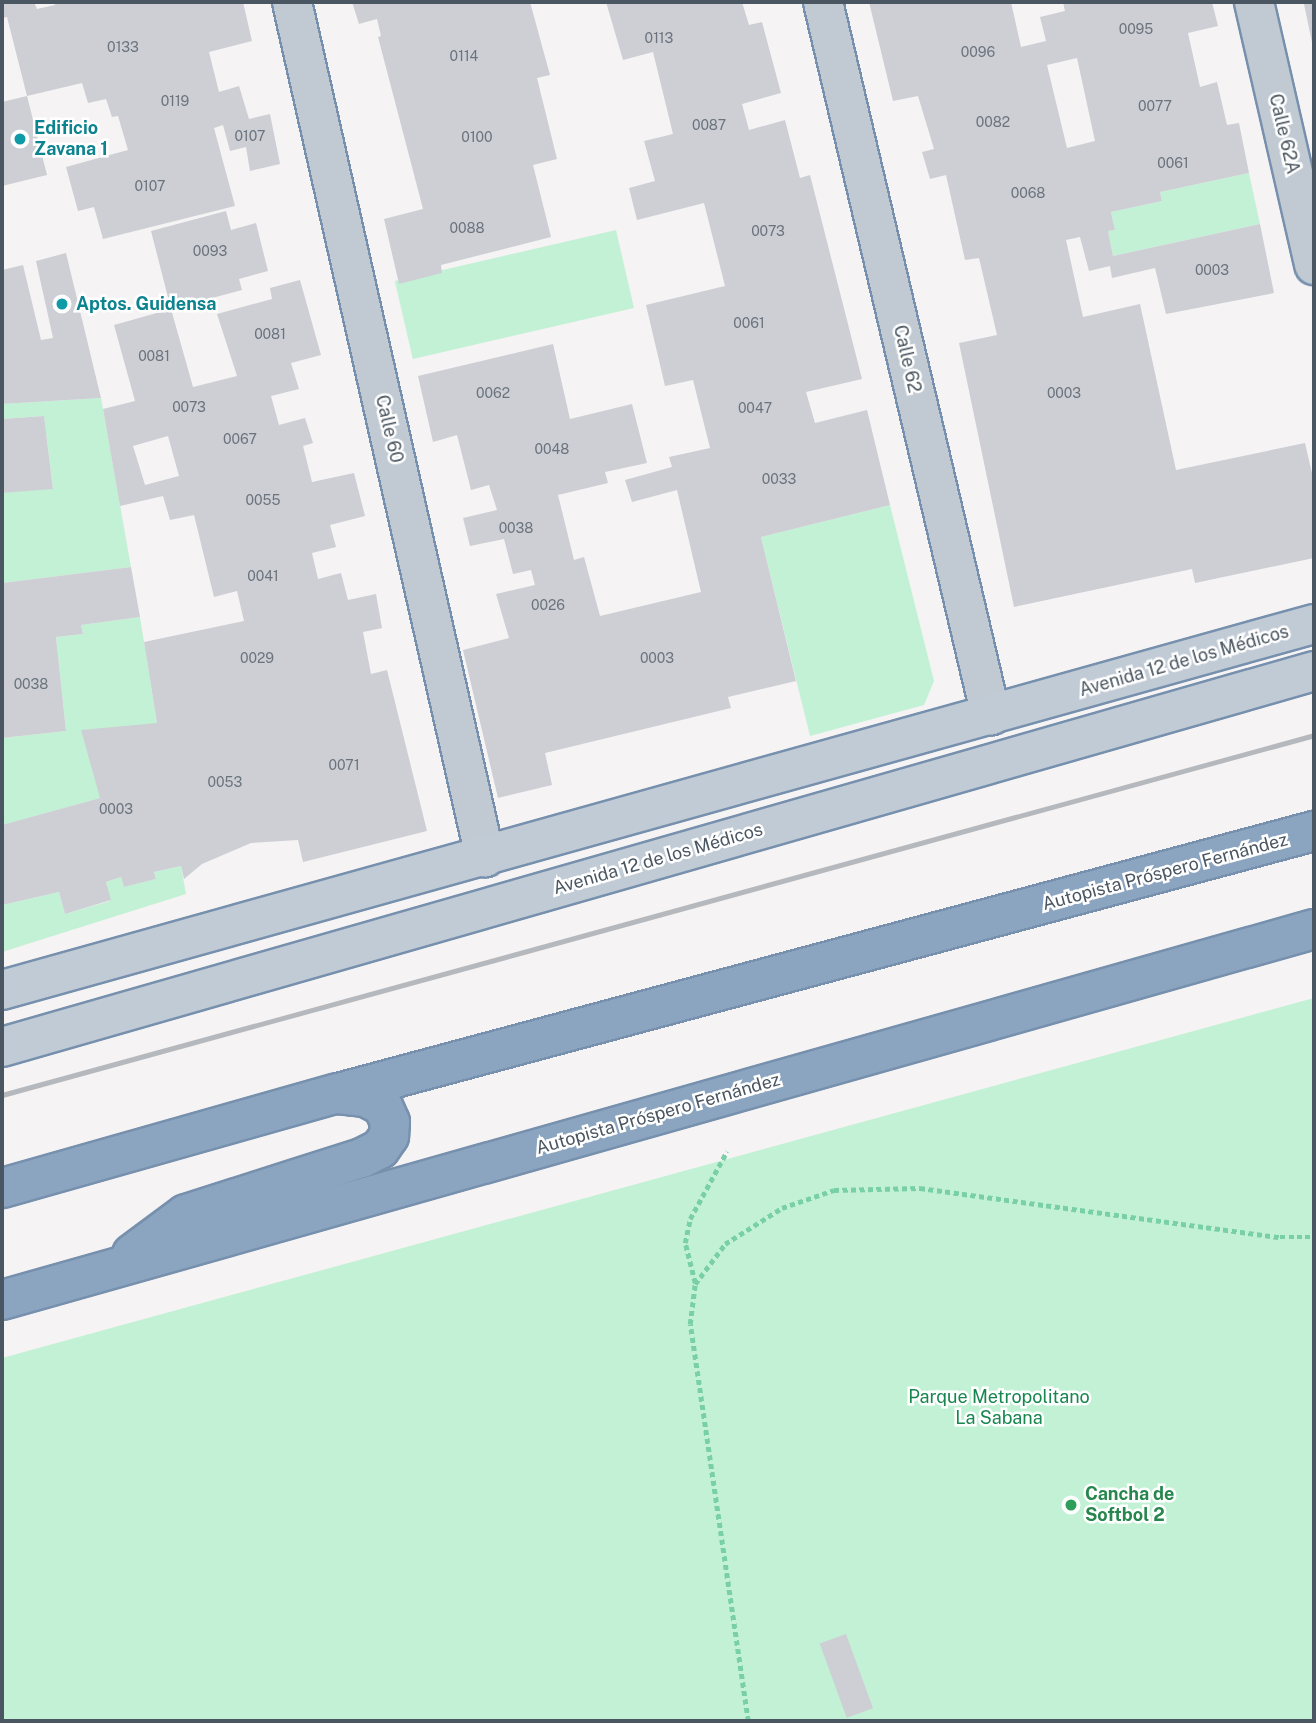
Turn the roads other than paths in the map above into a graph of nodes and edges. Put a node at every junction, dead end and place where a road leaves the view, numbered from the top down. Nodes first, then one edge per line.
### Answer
1 (292, 2) edge
2 (823, 2) edge
3 (1254, 2) edge
4 (1302, 158) edge
5 (1314, 265) edge
6 (1314, 624) edge
7 (1314, 671) edge
8 (991, 716) junction
9 (1314, 831) edge
10 (485, 857) junction
11 (1312, 930) edge
12 (2, 990) edge
13 (2, 1047) edge
14 (334, 1094) junction
15 (2, 1188) edge
16 (114, 1268) junction
17 (2, 1300) edge

1 - 10 street, Calle 60
2 - 8 street, Calle 62
3 - 4 street, Calle 62A
4 - 5 street, Calle 62A
6 - 8 main road, Avenida 12 de los Médicos
7 - 13 main road, Avenida 12 de los Médicos
8 - 10 main road, Avenida 12 de los Médicos
9 - 14 highway, Autopista Próspero Fernández
10 - 12 main road, Avenida 12 de los Médicos
11 - 16 highway, Autopista Próspero Fernández
14 - 15 highway, Autopista Próspero Fernández
14 - 16 highway
16 - 17 highway, Autopista Próspero Fernández

